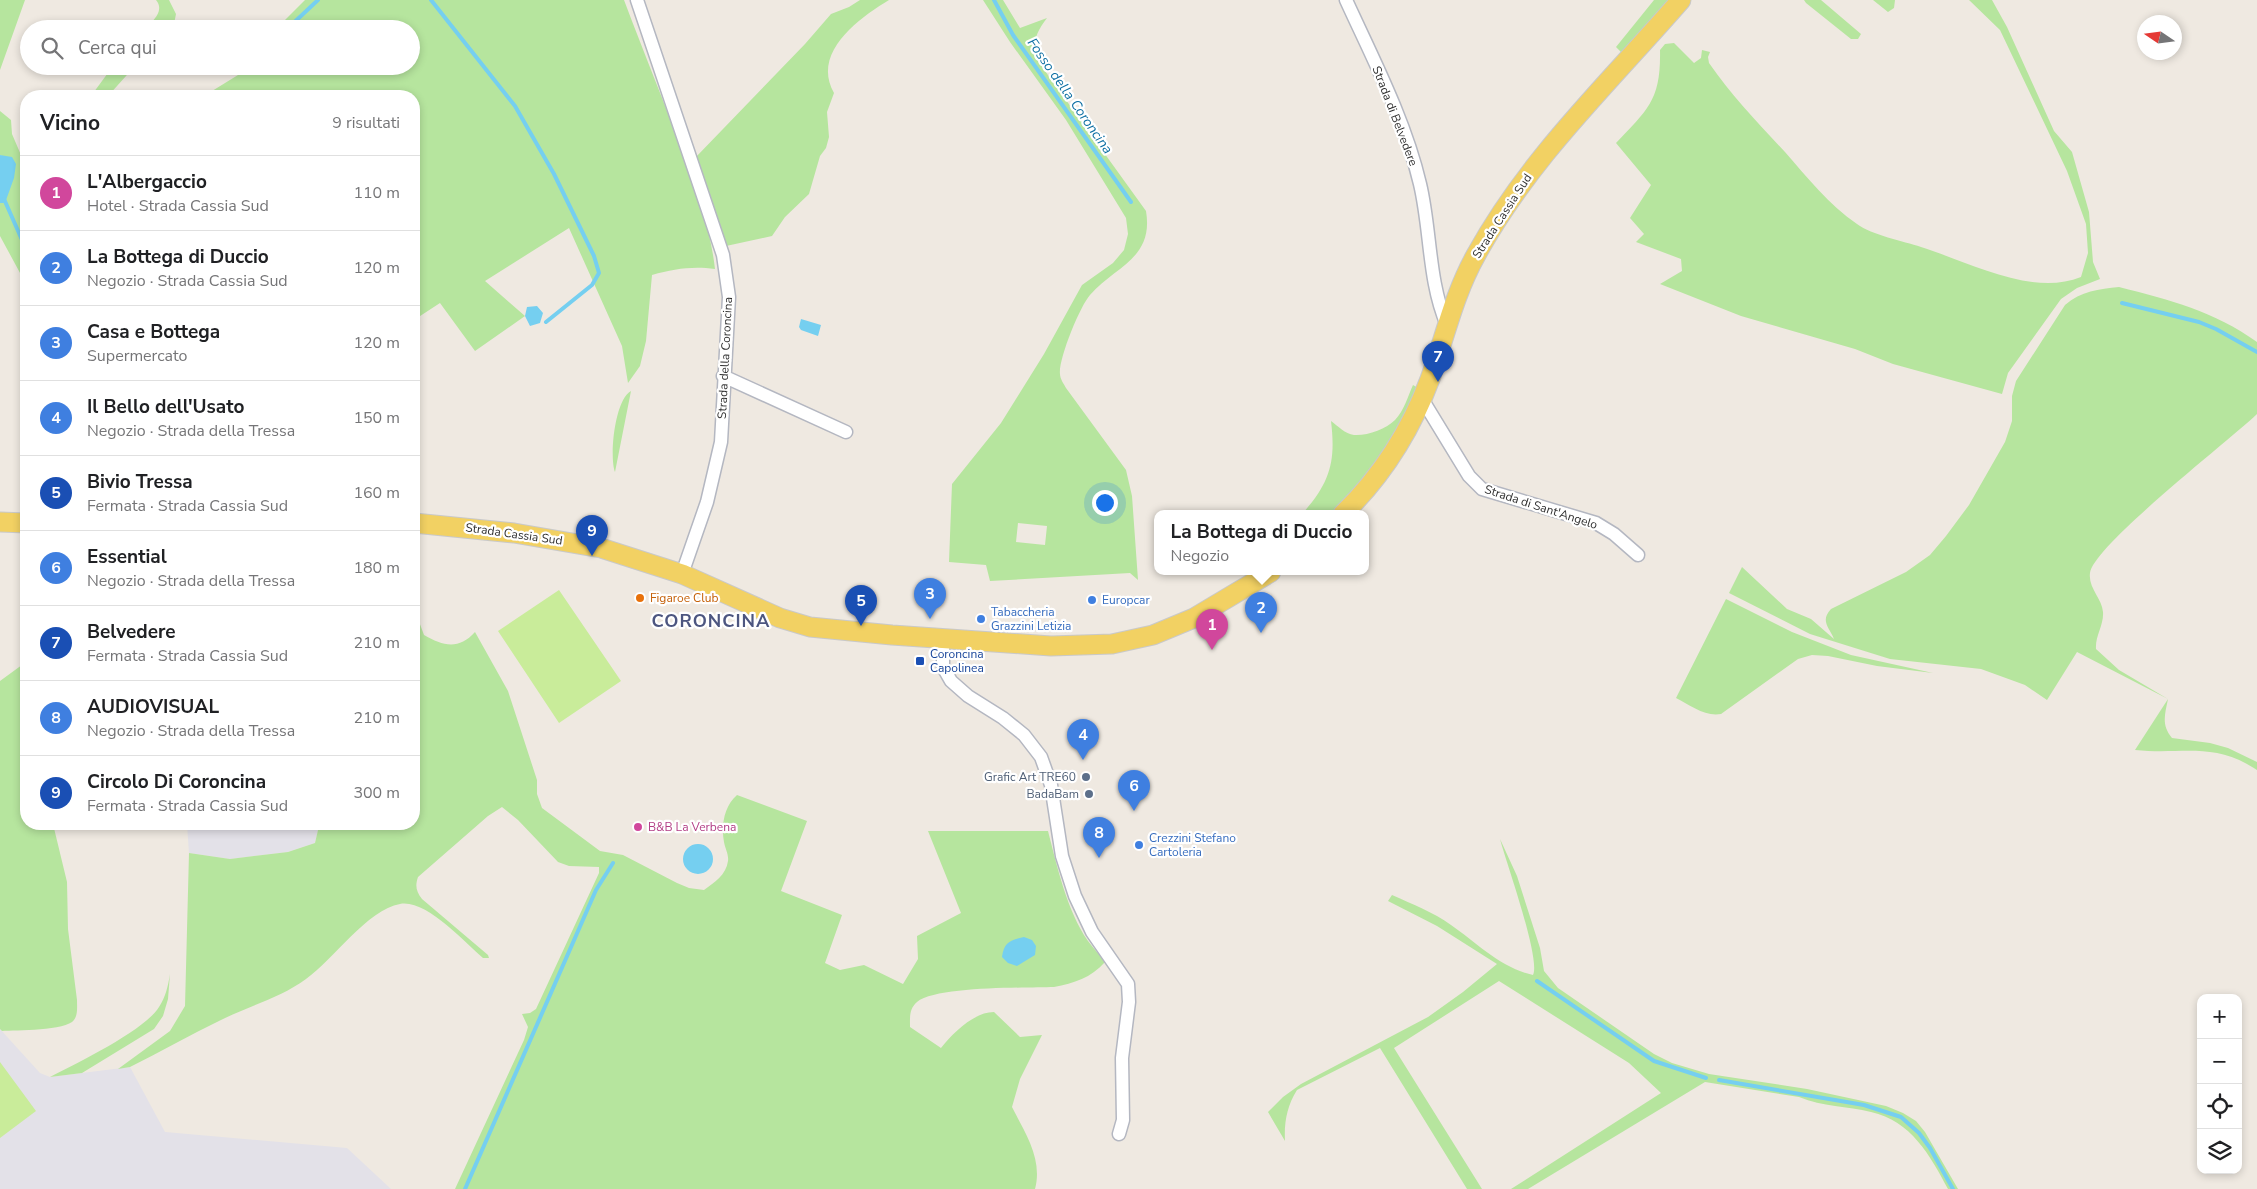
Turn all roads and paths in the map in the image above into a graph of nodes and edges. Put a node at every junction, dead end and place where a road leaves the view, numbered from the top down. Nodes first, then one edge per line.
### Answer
1 (637, 0) edge
2 (1346, 0) edge
3 (1681, 0) edge
4 (1447, 325) junction
5 (723, 376) junction
6 (1422, 399) junction
7 (846, 432) dead end
8 (1348, 510) edge
9 (0, 522) edge
10 (20, 523) edge
11 (420, 524) edge
12 (1638, 554) dead end
13 (682, 574) junction
14 (1267, 575) edge
15 (943, 639) junction
16 (1119, 1134) dead end

1 - 5 street, Strada della Coroncina
2 - 4 street, Strada di Belvedere
3 - 4 main road, Strada Cassia Sud
4 - 6 main road, Strada Cassia Sud
5 - 7 street
5 - 13 street, Strada della Coroncina
6 - 8 main road, Strada Cassia Sud
6 - 12 street, Strada di Sant'Angelo
9 - 10 main road
11 - 13 main road, Strada Cassia Sud
13 - 15 main road, Strada Cassia Sud
14 - 15 main road, Strada Cassia Sud
15 - 16 street

